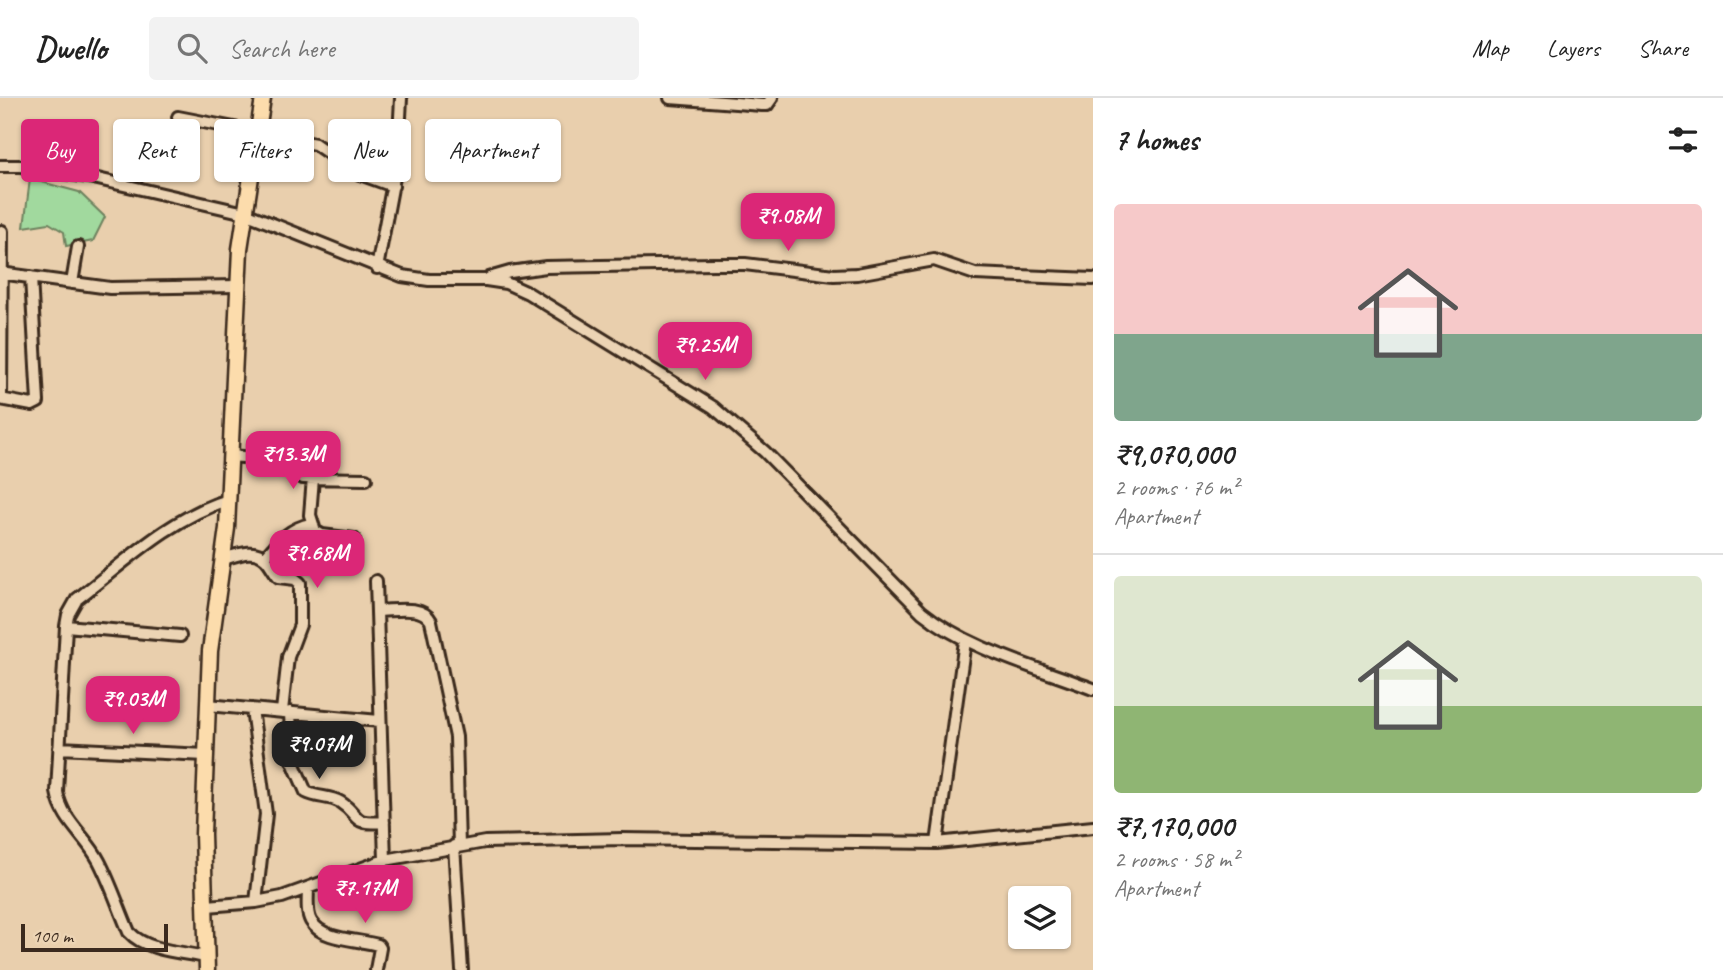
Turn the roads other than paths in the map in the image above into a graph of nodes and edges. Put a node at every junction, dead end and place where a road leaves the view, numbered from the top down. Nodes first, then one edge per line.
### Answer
1 (263, 98) edge
2 (401, 98) edge
3 (670, 98) edge
4 (772, 98) edge
5 (694, 99) edge
6 (178, 117) dead end
7 (259, 119) edge
8 (214, 124) edge
9 (314, 144) edge
10 (0, 166) edge
11 (250, 182) edge
12 (393, 186) junction
13 (245, 213) junction
14 (2, 231) dead end
15 (78, 247) dead end
16 (377, 268) junction
17 (1, 273) edge
18 (31, 277) junction
19 (1093, 279) edge
20 (485, 280) junction
21 (72, 283) junction
22 (238, 286) junction
23 (0, 399) edge
24 (230, 456) junction
25 (313, 478) junction
26 (366, 479) dead end
27 (228, 500) junction
28 (312, 524) junction
29 (354, 539) dead end
30 (265, 558) junction
31 (223, 559) junction
32 (376, 581) dead end
33 (377, 611) junction
34 (66, 626) junction
35 (180, 636) dead end
36 (965, 640) junction
37 (1093, 689) edge
38 (208, 705) junction
39 (252, 709) junction
40 (286, 712) junction
41 (379, 721) junction
42 (59, 748) junction
43 (206, 755) junction
44 (383, 822) junction
45 (1093, 827) edge
46 (937, 843) junction
47 (457, 846) junction
48 (385, 860) junction
49 (308, 888) junction
50 (256, 902) junction
51 (207, 905) junction
52 (207, 964) edge
53 (376, 970) edge
54 (462, 970) edge

1 - 7 main road
2 - 12 street
3 - 5 street
4 - 5 street
6 - 8 street
9 - 12 street
10 - 13 street
11 - 13 main road
12 - 16 street
13 - 16 street
13 - 22 main road
14 - 17 street
15 - 21 street
16 - 20 street
17 - 18 street
17 - 23 street
18 - 21 street
18 - 23 street
19 - 20 street
20 - 36 street
21 - 22 street
22 - 24 main road
24 - 25 street
24 - 27 main road
25 - 26 street
25 - 28 street
27 - 31 main road
27 - 34 street
28 - 29 street
28 - 30 street
30 - 31 street
30 - 40 street
31 - 38 main road
32 - 33 street
33 - 41 street
33 - 47 street
34 - 35 street
34 - 42 street
36 - 37 street
36 - 46 street
38 - 39 street
38 - 43 main road
39 - 40 street
39 - 50 street
40 - 41 street
40 - 44 street
41 - 44 street
42 - 43 street
42 - 52 street
43 - 51 main road
44 - 48 street
45 - 46 street
46 - 47 street
47 - 48 street
47 - 54 street
48 - 49 street
49 - 50 street
49 - 53 street
50 - 51 street
51 - 52 main road

